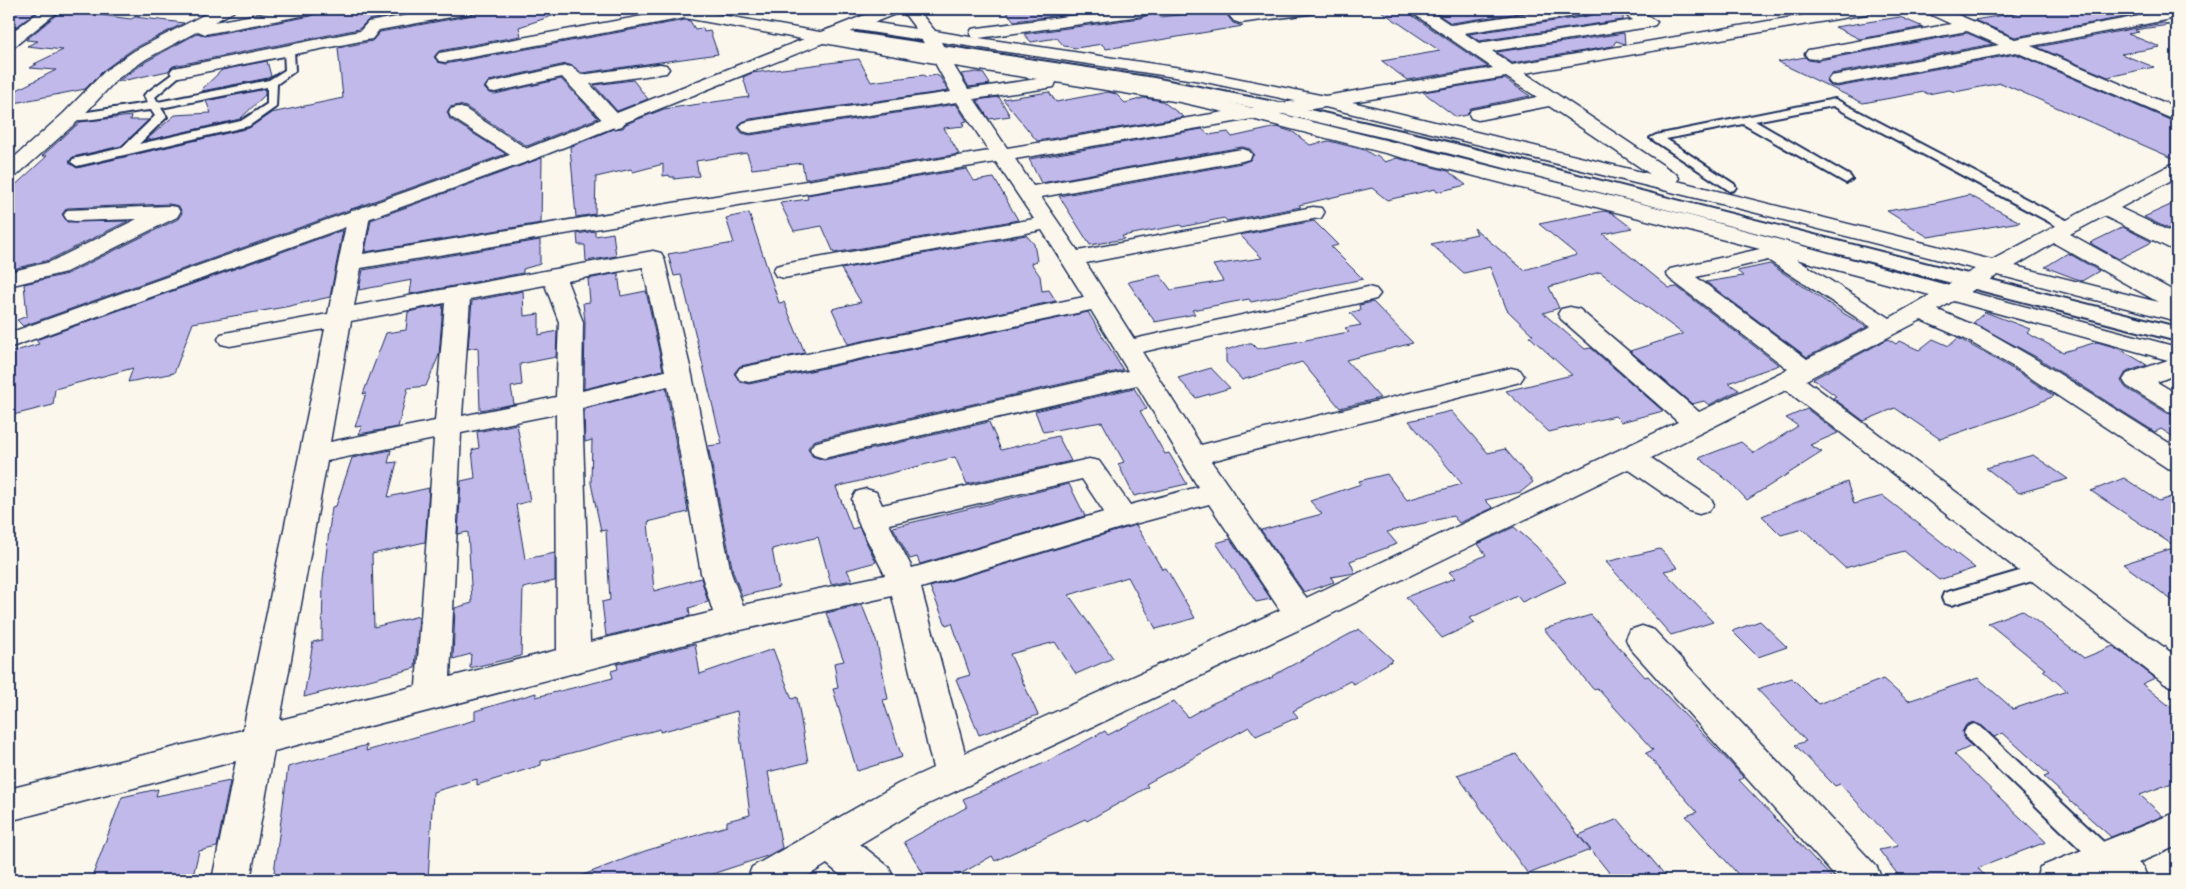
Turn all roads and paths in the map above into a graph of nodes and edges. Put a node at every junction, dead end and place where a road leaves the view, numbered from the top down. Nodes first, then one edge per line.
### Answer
1 (53, 9) edge
2 (227, 9) edge
3 (311, 9) edge
4 (468, 9) edge
5 (661, 9) edge
6 (894, 9) edge
7 (909, 9) edge
8 (1310, 9) edge
9 (1417, 9) edge
10 (1588, 9) edge
11 (1627, 9) edge
12 (1866, 9) edge
13 (1931, 9) edge
14 (1140, 11) dead end
15 (274, 12) edge
16 (687, 13) junction
17 (2177, 13) edge
18 (1236, 14) dead end
19 (856, 25) junction
20 (1970, 25) junction
21 (1448, 30) junction
22 (177, 35) junction
23 (826, 36) junction
24 (9, 42) edge
25 (932, 42) junction
26 (2017, 45) junction
27 (1475, 49) junction
28 (289, 50) junction
29 (1814, 54) dead end
30 (445, 57) dead end
31 (660, 69) dead end
32 (1507, 71) junction
33 (179, 72) joint
34 (1072, 79) junction
35 (1837, 80) dead end
36 (577, 81) junction
37 (272, 83) junction
38 (495, 87) dead end
39 (963, 97) junction
40 (1552, 100) junction
41 (1324, 101) junction
42 (154, 106) junction
43 (1279, 108) junction
44 (458, 113) dead end
45 (1248, 113) junction
46 (1478, 114) dead end
47 (2177, 115) edge
48 (71, 117) junction
49 (1745, 120) junction
50 (615, 122) junction
51 (750, 127) dead end
52 (127, 150) junction
53 (1242, 155) dead end
54 (525, 156) junction
55 (1002, 156) junction
56 (77, 162) dead end
57 (2177, 169) edge
58 (9, 172) edge
59 (1846, 179) dead end
60 (1730, 187) dead end
61 (1686, 189) junction
62 (1027, 193) junction
63 (2104, 208) junction
64 (1313, 213) dead end
65 (359, 214) junction
66 (74, 215) dead end
67 (1727, 219) junction
68 (1047, 223) junction
69 (2062, 230) junction
70 (2177, 243) edge
71 (1765, 247) junction
72 (1072, 259) junction
73 (350, 263) junction
74 (1996, 267) junction
75 (784, 271) dead end
76 (554, 278) junction
77 (9, 279) edge
78 (1962, 287) junction
79 (1368, 294) dead end
80 (458, 295) junction
81 (1098, 301) junction
82 (2177, 303) edge
83 (1918, 310) junction
84 (1570, 314) dead end
85 (2177, 314) edge
86 (339, 318) junction
87 (1889, 328) junction
88 (2177, 334) edge
89 (230, 339) dead end
90 (9, 341) edge
91 (1128, 348) junction
92 (2177, 354) edge
93 (2177, 366) edge
94 (749, 374) dead end
95 (1797, 374) junction
96 (678, 375) junction
97 (1144, 375) junction
98 (1511, 376) dead end
99 (569, 403) junction
100 (2177, 405) edge
101 (1696, 424) junction
102 (449, 426) junction
103 (824, 449) dead end
104 (314, 454) junction
105 (1194, 456) junction
106 (1630, 457) junction
107 (2177, 461) edge
108 (1216, 492) junction
109 (1699, 504) dead end
110 (1123, 517) junction
111 (2040, 572) junction
112 (904, 582) junction
113 (1950, 598) dead end
114 (1300, 615) junction
115 (732, 620) junction
116 (1642, 639) dead end
117 (574, 659) junction
118 (2177, 674) edge
119 (432, 696) junction
120 (1974, 733) dead end
121 (257, 741) junction
122 (953, 776) junction
123 (9, 805) edge
124 (2177, 828) edge
125 (830, 843) junction
126 (2117, 870) edge
127 (231, 880) edge
128 (766, 880) edge
129 (875, 880) edge
130 (1863, 880) edge
131 (2054, 880) edge

1 - 24 street
2 - 22 street
3 - 15 street
4 - 28 street
5 - 16 street
6 - 19 street
7 - 25 street
8 - 18 street
9 - 21 street
10 - 21 street
11 - 27 street
12 - 32 street
13 - 20 street
14 - 25 street
15 - 22 street
16 - 23 street
16 - 30 street
17 - 26 street
19 - 23 street
19 - 25 street
20 - 26 street
20 - 29 street
21 - 27 street
22 - 48 street
23 - 25 street
23 - 50 street
25 - 34 street
25 - 39 street
25 - 41 street
25 - 43 street
26 - 35 street
26 - 47 street
27 - 32 street
28 - 33 street
28 - 37 lane
31 - 36 street
32 - 40 street
32 - 41 street
33 - 42 lane
34 - 39 street
34 - 45 street
36 - 38 street
36 - 50 street
37 - 42 lane
37 - 52 lane
39 - 51 street
39 - 55 street
40 - 46 street
40 - 61 street
41 - 43 street
41 - 61 street
42 - 48 lane
42 - 52 lane
43 - 45 street
43 - 67 street
44 - 54 street
45 - 55 street
45 - 71 street
48 - 58 street
49 - 59 lane
49 - 60 lane
49 - 69 lane
50 - 54 street
52 - 56 lane
53 - 62 street
54 - 65 street
55 - 62 street
55 - 73 street
57 - 63 street
61 - 67 street
61 - 74 street
62 - 68 street
63 - 69 street
63 - 70 street
64 - 72 street
65 - 73 street
65 - 90 street
66 - 77 street
67 - 71 street
67 - 78 street
68 - 72 street
68 - 75 street
69 - 74 street
69 - 82 street
71 - 78 street
71 - 87 street
71 - 95 street
72 - 81 street
73 - 86 street
74 - 78 street
74 - 85 street
76 - 80 street
76 - 96 street
76 - 99 street
78 - 83 street
78 - 88 street
78 - 92 street
79 - 91 street
80 - 86 street
80 - 102 street
81 - 91 street
81 - 94 street
83 - 87 street
83 - 107 street
84 - 101 street
86 - 89 street
86 - 104 street
87 - 95 street
91 - 97 street
93 - 100 street
95 - 101 street
95 - 111 street
96 - 99 street
96 - 115 street
97 - 103 street
97 - 105 street
98 - 105 street
99 - 102 street
99 - 117 street
101 - 106 street
102 - 104 street
102 - 119 street
104 - 121 street
105 - 108 street
106 - 109 street
106 - 114 street
108 - 110 street
108 - 114 street
110 - 112 street
110 - 112 street
111 - 113 lane
111 - 118 street
112 - 115 street
112 - 122 street
114 - 122 street
115 - 117 street
116 - 130 street
117 - 119 street
119 - 121 street
120 - 126 lane
121 - 123 street
121 - 127 street
122 - 125 street
124 - 126 street
125 - 128 street
125 - 129 street
126 - 131 street

